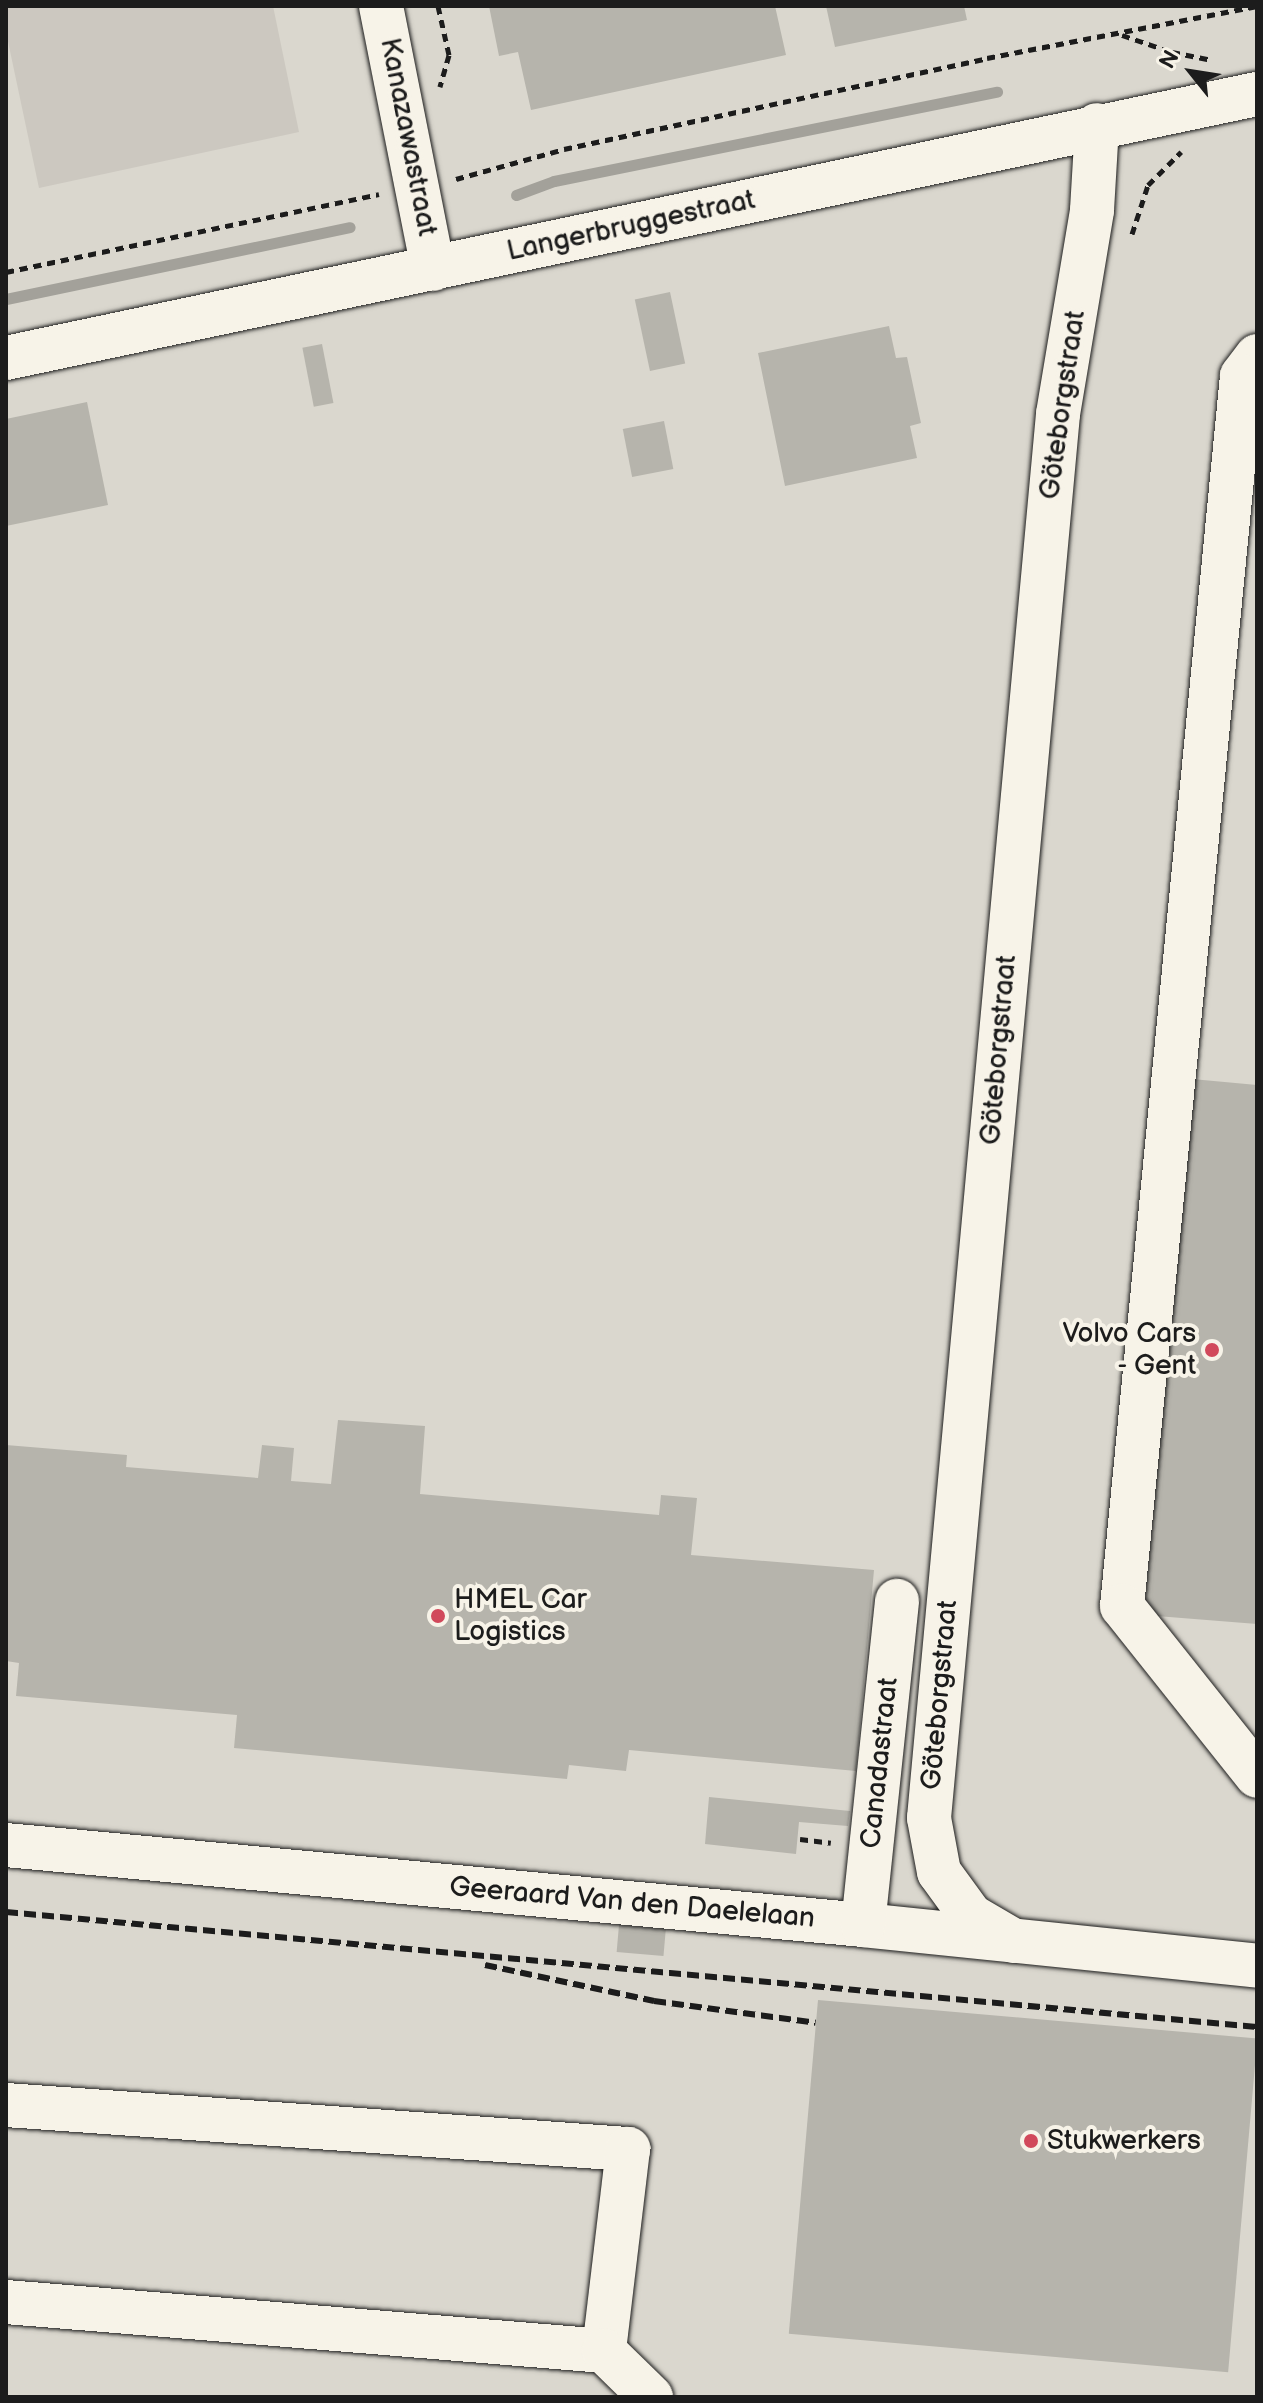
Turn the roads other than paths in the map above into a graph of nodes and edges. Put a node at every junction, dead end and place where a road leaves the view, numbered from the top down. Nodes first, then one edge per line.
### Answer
1 (381, 6) edge
2 (1257, 94) edge
3 (1097, 125) junction
4 (433, 269) junction
5 (1257, 356) edge
6 (6, 358) edge
7 (897, 1601) dead end
8 (1257, 1776) edge
9 (6, 1845) edge
10 (863, 1925) junction
11 (1014, 1941) junction
12 (1257, 1966) edge
13 (6, 2105) edge
14 (6, 2302) edge
15 (604, 2351) junction
16 (651, 2397) edge

1 - 4 street, Kanazawastraat
2 - 3 street, Langerbruggestraat
3 - 4 street, Langerbruggestraat
3 - 11 street, Göteborgstraat
4 - 6 street, Langerbruggestraat
5 - 8 street
7 - 10 street, Canadastraat
9 - 10 street, Geeraard Van den Daelelaan
10 - 11 street, Geeraard Van den Daelelaan
11 - 12 street, Geeraard Van den Daelelaan
13 - 15 street
14 - 15 street
15 - 16 street

